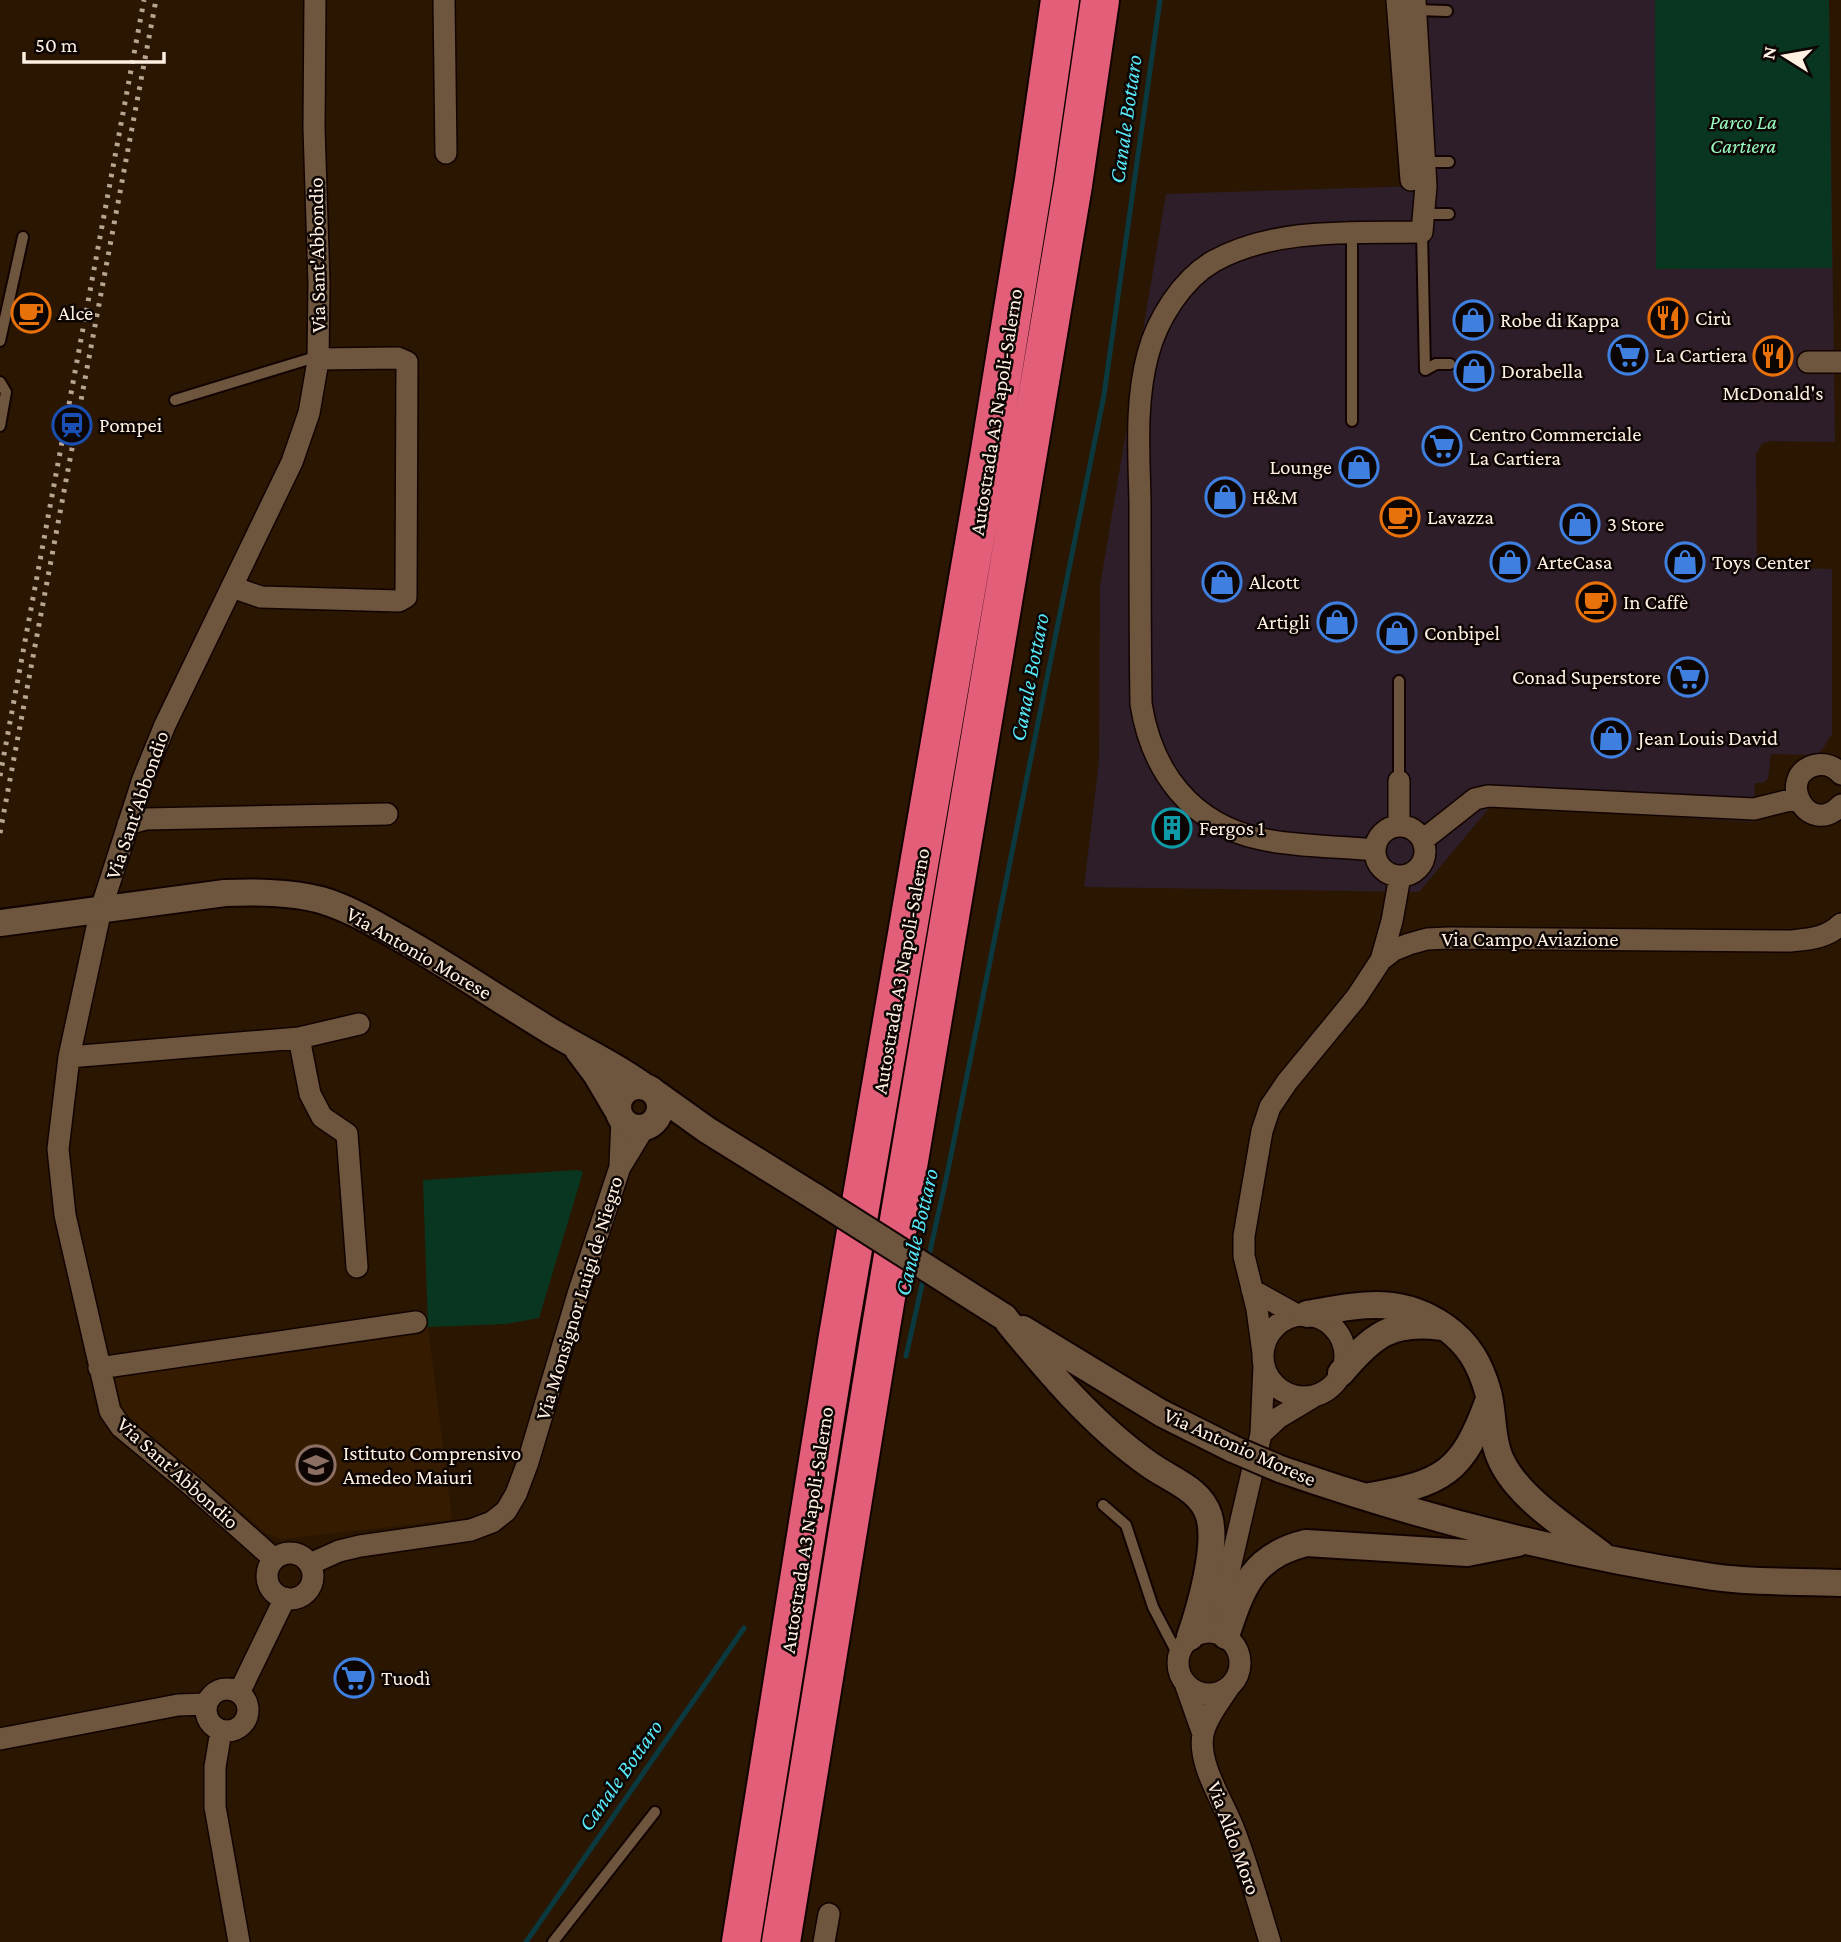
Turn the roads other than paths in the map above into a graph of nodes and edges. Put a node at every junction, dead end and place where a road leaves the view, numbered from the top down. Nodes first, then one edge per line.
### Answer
1 (315, 0) edge
2 (444, 0) edge
3 (1060, 0) edge
4 (1100, 0) edge
5 (1409, 3) edge
6 (1447, 11) dead end
7 (446, 153) dead end
8 (1425, 162) junction
9 (1449, 162) dead end
10 (1411, 180) dead end
11 (1449, 214) dead end
12 (1423, 223) junction
13 (1352, 233) junction
14 (23, 237) dead end
15 (0, 341) edge
16 (318, 359) junction
17 (1808, 362) dead end
18 (1841, 362) edge
19 (1450, 364) dead end
20 (0, 382) edge
21 (175, 400) dead end
22 (1352, 421) dead end
23 (0, 426) edge
24 (232, 587) junction
25 (1399, 681) dead end
26 (1840, 769) edge
27 (1399, 781) joint
28 (1798, 799) junction
29 (1840, 809) edge
30 (387, 814) dead end
31 (128, 824) junction
32 (1399, 826) junction
33 (1423, 840) junction
34 (1374, 850) junction
35 (1400, 876) junction
36 (101, 909) junction
37 (0, 923) edge
38 (1841, 924) edge
39 (1381, 960) junction
40 (359, 1024) dead end
41 (299, 1038) junction
42 (577, 1048) junction
43 (69, 1057) junction
44 (648, 1088) junction
45 (634, 1121) junction
46 (707, 1130) junction
47 (357, 1267) dead end
48 (1252, 1290) junction
49 (1302, 1315) junction
50 (1004, 1317) junction
51 (416, 1322) dead end
52 (1446, 1328) junction
53 (1263, 1359) junction
54 (99, 1368) junction
55 (1341, 1373) junction
56 (1316, 1395) junction
57 (1490, 1397) junction
58 (1261, 1434) junction
59 (1361, 1497) junction
60 (1103, 1504) dead end
61 (1522, 1542) junction
62 (1606, 1557) junction
63 (274, 1559) junction
64 (310, 1564) junction
65 (1841, 1583) edge
66 (285, 1598) junction
67 (1202, 1640) junction
68 (1185, 1683) junction
69 (1229, 1687) junction
70 (239, 1693) junction
71 (206, 1704) junction
72 (221, 1731) junction
73 (1203, 1734) junction
74 (0, 1739) edge
75 (655, 1812) dead end
76 (828, 1914) dead end
77 (239, 1942) edge
78 (553, 1942) edge
79 (741, 1942) edge
80 (781, 1942) edge
81 (824, 1942) edge
82 (1270, 1942) edge

1 - 16 street, Via Sant'Abbondio
2 - 7 street
3 - 79 highway, Autostrada A3 Napoli-Salerno
4 - 80 highway, Autostrada A3 Napoli-Salerno
5 - 6 lane
5 - 8 street
5 - 10 street
8 - 9 lane
8 - 12 street
11 - 12 lane
12 - 13 street
12 - 19 lane
13 - 22 lane
13 - 34 street
14 - 15 lane
16 - 21 lane
16 - 24 street, Via Sant'Abbondio
16 - 24 street
17 - 18 street
20 - 23 lane
24 - 31 street, Via Sant'Abbondio
25 - 27 lane
26 - 28 street
27 - 32 street
28 - 29 street
28 - 33 street
30 - 31 street
31 - 36 street, Via Sant'Abbondio
32 - 33 street
32 - 34 street
33 - 35 street
34 - 35 street
35 - 39 street
36 - 37 street, Via Antonio Morese
36 - 42 street, Via Antonio Morese
36 - 43 street, Via Sant'Abbondio
38 - 39 street, Via Campo Aviazione
39 - 48 street, Via Campo Aviazione
40 - 41 street
41 - 43 street
41 - 47 street
42 - 44 street, Via Antonio Morese
42 - 45 street, Via Antonio Morese
43 - 54 street, Via Sant'Abbondio
44 - 45 street
44 - 45 street
44 - 46 street, Via Antonio Morese
45 - 46 street, Via Antonio Morese
45 - 64 street, Via Monsignor Luigi de Niegro
46 - 50 street, Via Antonio Morese, bridge
48 - 49 street
48 - 53 street, Via Campo Aviazione
49 - 52 street
49 - 53 street
49 - 55 street
50 - 59 street, Via Antonio Morese, bridge
50 - 67 street
51 - 54 street
52 - 55 street
52 - 57 street
53 - 56 street
53 - 58 street, Via Campo Aviazione
54 - 63 street, Via Sant'Abbondio
55 - 56 street
56 - 58 street
57 - 59 street
57 - 62 street
58 - 67 street, Via Campo Aviazione
59 - 61 street, Via Antonio Morese
60 - 67 lane
61 - 62 street, Via Antonio Morese
61 - 67 street
62 - 65 street, Via Antonio Morese
63 - 64 street
63 - 66 street
64 - 66 street
66 - 70 street
67 - 68 street
67 - 69 street
68 - 69 street
68 - 73 street, Via Aldo Moro
69 - 73 street
70 - 71 street
70 - 72 street
71 - 72 street
71 - 74 street
72 - 77 street
73 - 82 street, Via Aldo Moro
75 - 78 lane
76 - 81 street

